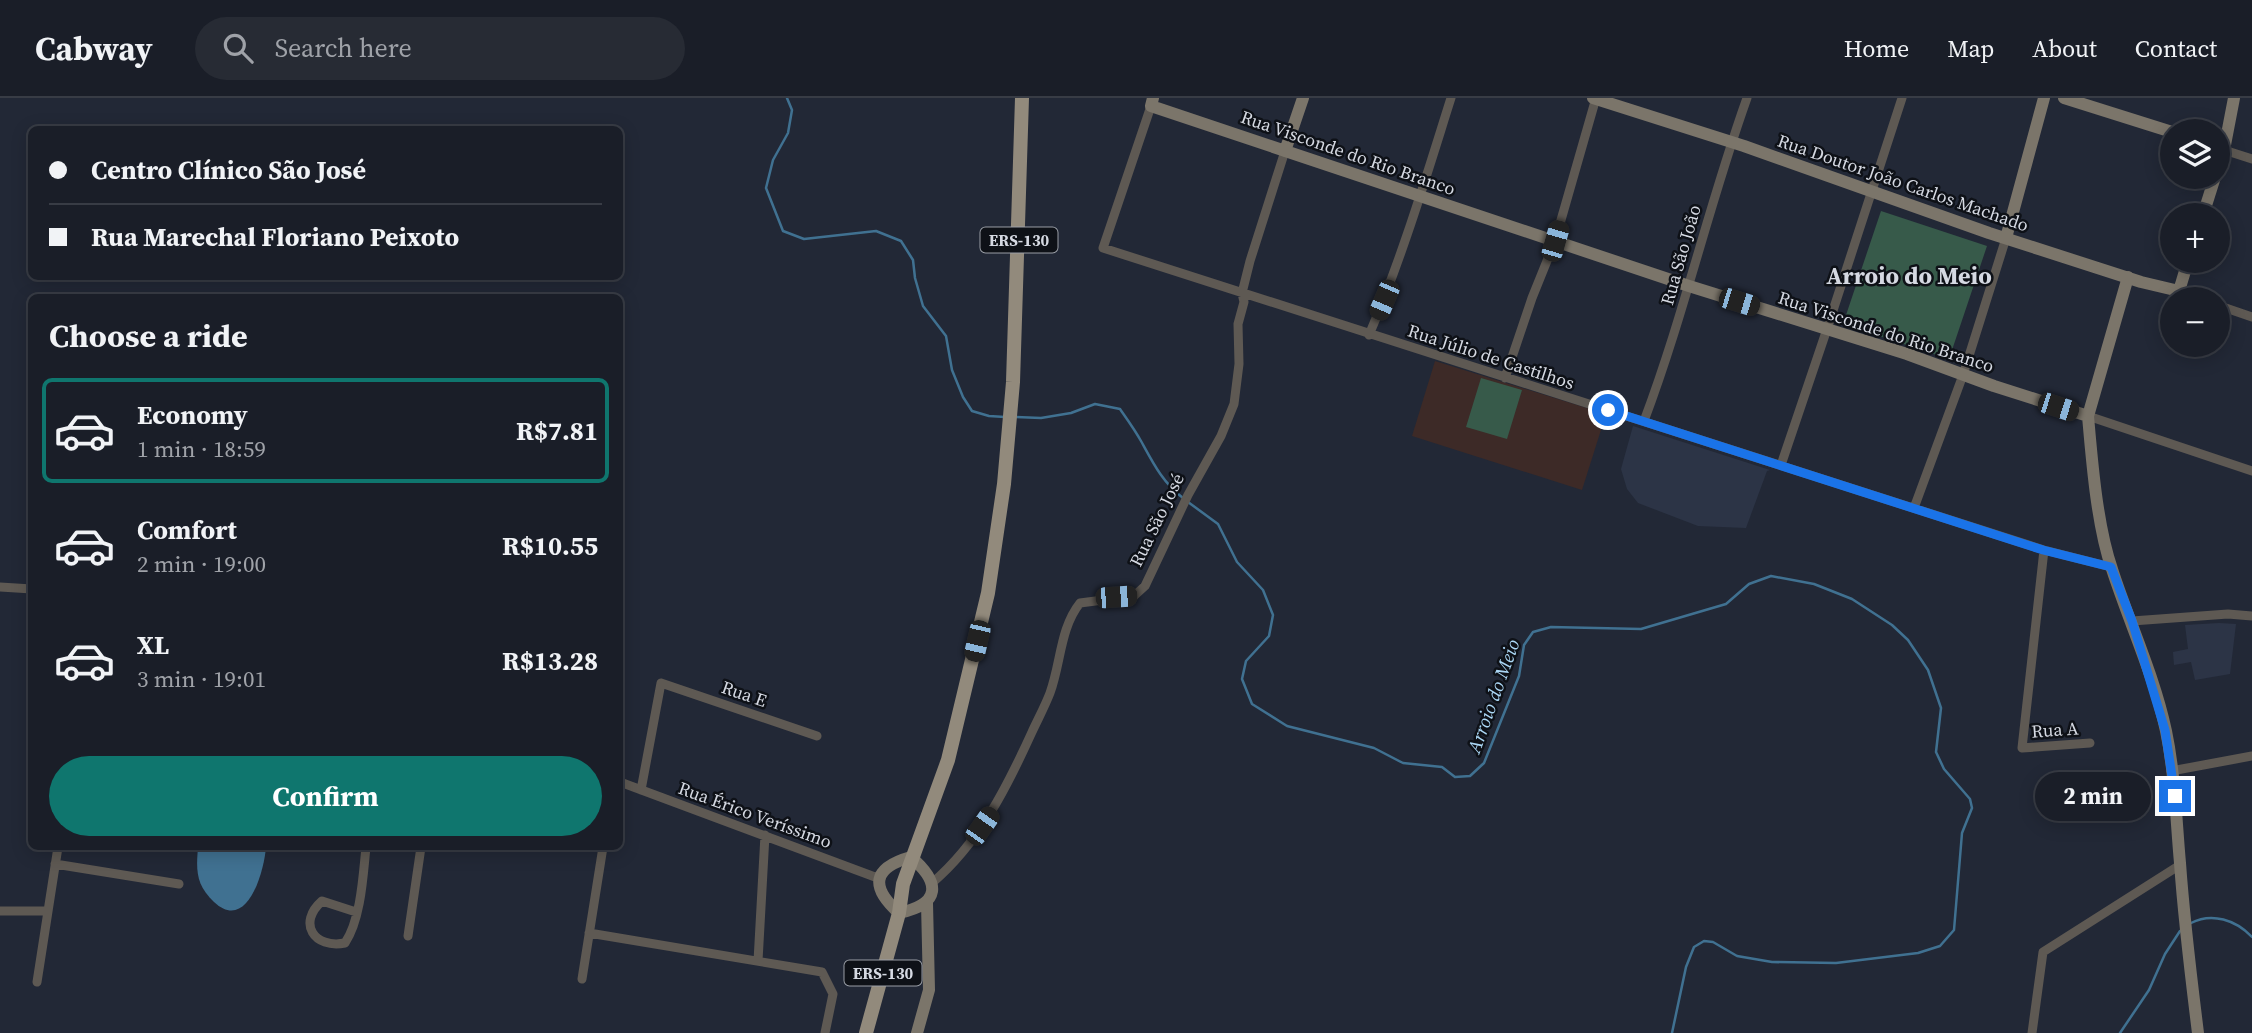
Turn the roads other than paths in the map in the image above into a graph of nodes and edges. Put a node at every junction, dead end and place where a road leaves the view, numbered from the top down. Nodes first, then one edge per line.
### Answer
1 (1022, 98) edge
2 (1303, 98) edge
3 (1451, 98) edge
4 (1595, 98) edge
5 (1747, 98) edge
6 (1902, 98) edge
7 (2044, 98) edge
8 (2064, 98) edge
9 (2234, 98) edge
10 (1152, 102) edge
11 (2229, 119) edge
12 (2160, 128) edge
13 (1730, 142) junction
14 (1285, 151) junction
15 (2230, 152) edge
16 (2252, 159) edge
17 (1871, 192) junction
18 (1420, 196) junction
19 (2006, 239) junction
20 (1555, 241) junction
21 (2128, 277) junction
22 (1689, 286) junction
23 (2164, 287) edge
24 (1242, 293) junction
25 (2230, 309) edge
26 (2252, 317) edge
27 (1827, 330) junction
28 (1369, 335) junction
29 (1963, 374) junction
30 (1505, 378) junction
31 (2088, 416) junction
32 (1644, 421) junction
33 (1781, 465) junction
34 (2252, 471) edge
35 (1914, 508) junction
36 (2043, 550) junction
37 (2111, 567) junction
38 (0, 587) edge
39 (28, 589) edge
40 (2252, 616) edge
41 (2132, 621) junction
42 (817, 736) dead end
43 (2090, 743) dead end
44 (2252, 756) edge
45 (2171, 771) junction
46 (623, 783) edge
47 (641, 790) junction
48 (765, 835) junction
49 (57, 850) edge
50 (366, 850) edge
51 (421, 850) edge
52 (603, 850) edge
53 (911, 857) junction
54 (55, 864) junction
55 (2180, 865) junction
56 (880, 875) junction
57 (932, 883) junction
58 (179, 884) dead end
59 (927, 903) junction
60 (0, 911) edge
61 (47, 911) junction
62 (356, 912) junction
63 (899, 913) junction
64 (589, 933) junction
65 (408, 936) dead end
66 (758, 961) junction
67 (582, 979) dead end
68 (37, 982) dead end
69 (825, 1033) edge
70 (866, 1033) edge
71 (917, 1033) edge
72 (2032, 1033) edge
73 (2198, 1033) edge

1 - 53 main road, ERS-130
2 - 14 main road, Rua São José
3 - 18 street
4 - 13 main road, Rua Doutor João Carlos Machado
4 - 20 street
5 - 13 street, Rua São João
6 - 17 street
7 - 19 main road
8 - 12 main road
9 - 11 main road
10 - 14 main road, Rua Visconde do Rio Branco
10 - 24 street, Rua Júlio de Castilhos
13 - 17 main road, Rua Doutor João Carlos Machado
13 - 22 street, Rua São João
14 - 18 main road, Rua Visconde do Rio Branco
14 - 24 street, Rua São José
15 - 16 street
17 - 19 main road, Rua Doutor João Carlos Machado
17 - 27 street
18 - 20 main road, Rua Visconde do Rio Branco
18 - 28 street
19 - 21 main road, Rua Doutor João Carlos Machado
19 - 29 street
20 - 22 main road, Rua Visconde do Rio Branco
20 - 30 street
21 - 23 main road, Rua Doutor João Carlos Machado
21 - 31 main road
22 - 27 main road, Rua Visconde do Rio Branco
22 - 32 street, Rua São João
24 - 28 street, Rua Júlio de Castilhos
24 - 57 street, Rua São José
25 - 26 street
27 - 29 main road, Rua Visconde do Rio Branco
27 - 33 street
28 - 30 street, Rua Júlio de Castilhos
29 - 31 main road, Rua Visconde do Rio Branco
29 - 35 street
30 - 32 street, Rua Júlio de Castilhos
31 - 34 street, Rua Visconde do Rio Branco
31 - 37 main road
32 - 33 street, Rua Júlio de Castilhos
33 - 35 street, Rua Júlio de Castilhos
35 - 36 street, Rua Júlio de Castilhos
36 - 37 street, Rua Júlio de Castilhos
36 - 43 street, Rua A
37 - 41 main road
38 - 39 street
40 - 41 street
41 - 45 main road
42 - 47 street, Rua E
44 - 45 street
45 - 55 main road
46 - 47 street, Rua Érico Veríssimo
47 - 48 street, Rua Érico Veríssimo
48 - 56 street, Rua Érico Veríssimo
48 - 66 street
49 - 54 street
50 - 62 street
51 - 65 street
52 - 64 street
53 - 56 main road
53 - 57 main road
53 - 63 main road, ERS-130
54 - 58 street
54 - 61 street
55 - 72 street
55 - 73 main road
56 - 63 main road
57 - 59 main road
59 - 63 main road
59 - 71 main road
60 - 61 street
61 - 68 street
62 - 62 street
63 - 70 main road, ERS-130
64 - 66 street
64 - 67 street
66 - 69 street

